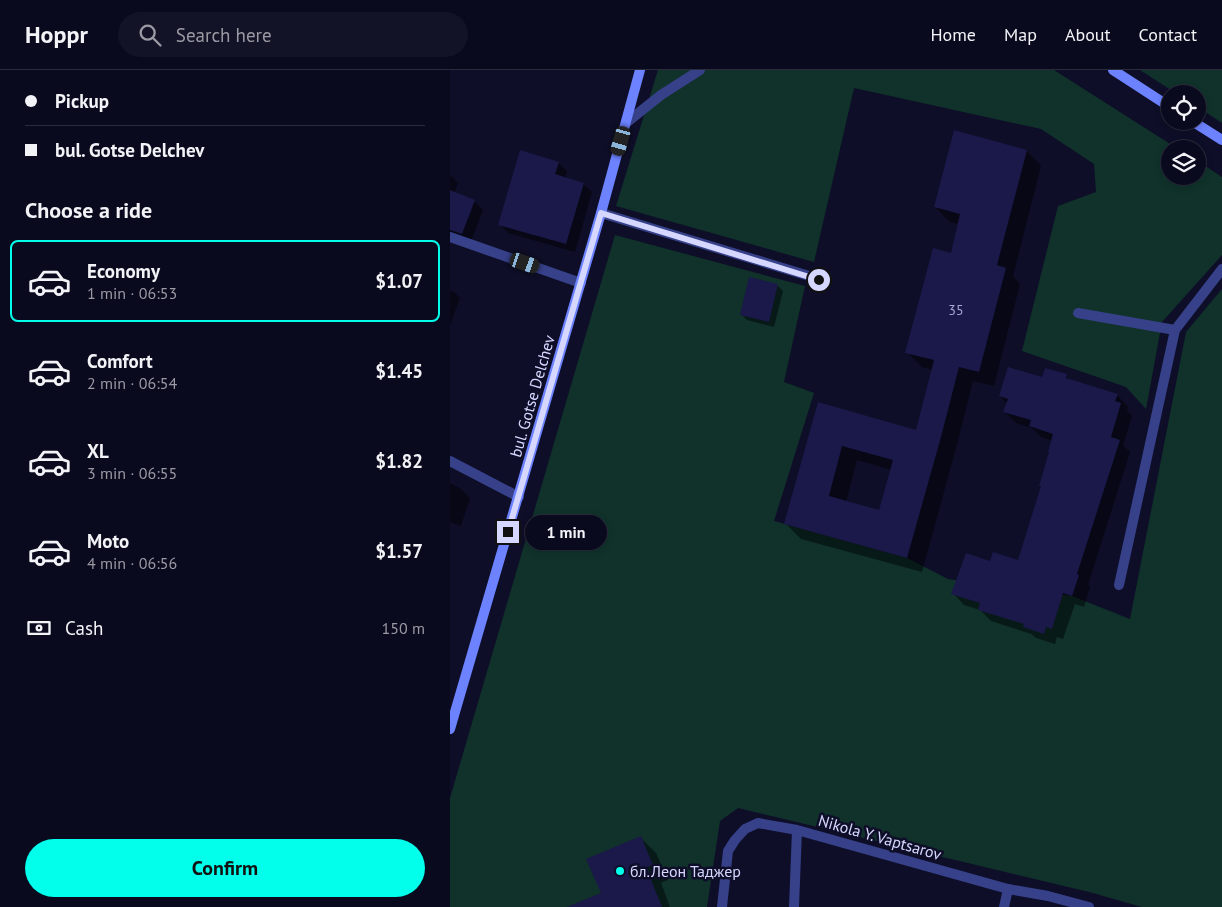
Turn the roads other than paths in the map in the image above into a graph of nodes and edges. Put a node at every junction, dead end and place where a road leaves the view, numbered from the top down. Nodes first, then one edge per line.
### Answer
1 (640, 70) edge
2 (700, 70) edge
3 (1113, 70) edge
4 (1161, 101) edge
5 (626, 123) junction
6 (1206, 130) edge
7 (1222, 140) edge
8 (601, 213) junction
9 (450, 237) edge
10 (1222, 269) edge
11 (819, 280) dead end
12 (581, 282) junction
13 (1078, 313) dead end
14 (1175, 330) junction
15 (450, 461) edge
16 (519, 497) junction
17 (1119, 585) dead end
18 (450, 728) edge
19 (797, 830) junction
20 (1008, 889) junction
21 (795, 906) edge
22 (722, 907) edge
23 (1004, 907) edge
24 (1089, 907) edge

1 - 5 main road, bul. Gotse Delchev
2 - 5 street
3 - 4 main road
5 - 8 main road, bul. Gotse Delchev
6 - 7 main road
8 - 11 street
8 - 12 main road, bul. Gotse Delchev
9 - 12 street
10 - 14 street
12 - 16 main road, bul. Gotse Delchev
13 - 14 street
14 - 17 street
15 - 16 street
16 - 18 main road, bul. Gotse Delchev
19 - 20 street, Nikola Y. Vaptsarov
19 - 21 street
19 - 22 street, Nikola Y. Vaptsarov
20 - 23 street
20 - 24 street, Nikola Y. Vaptsarov

